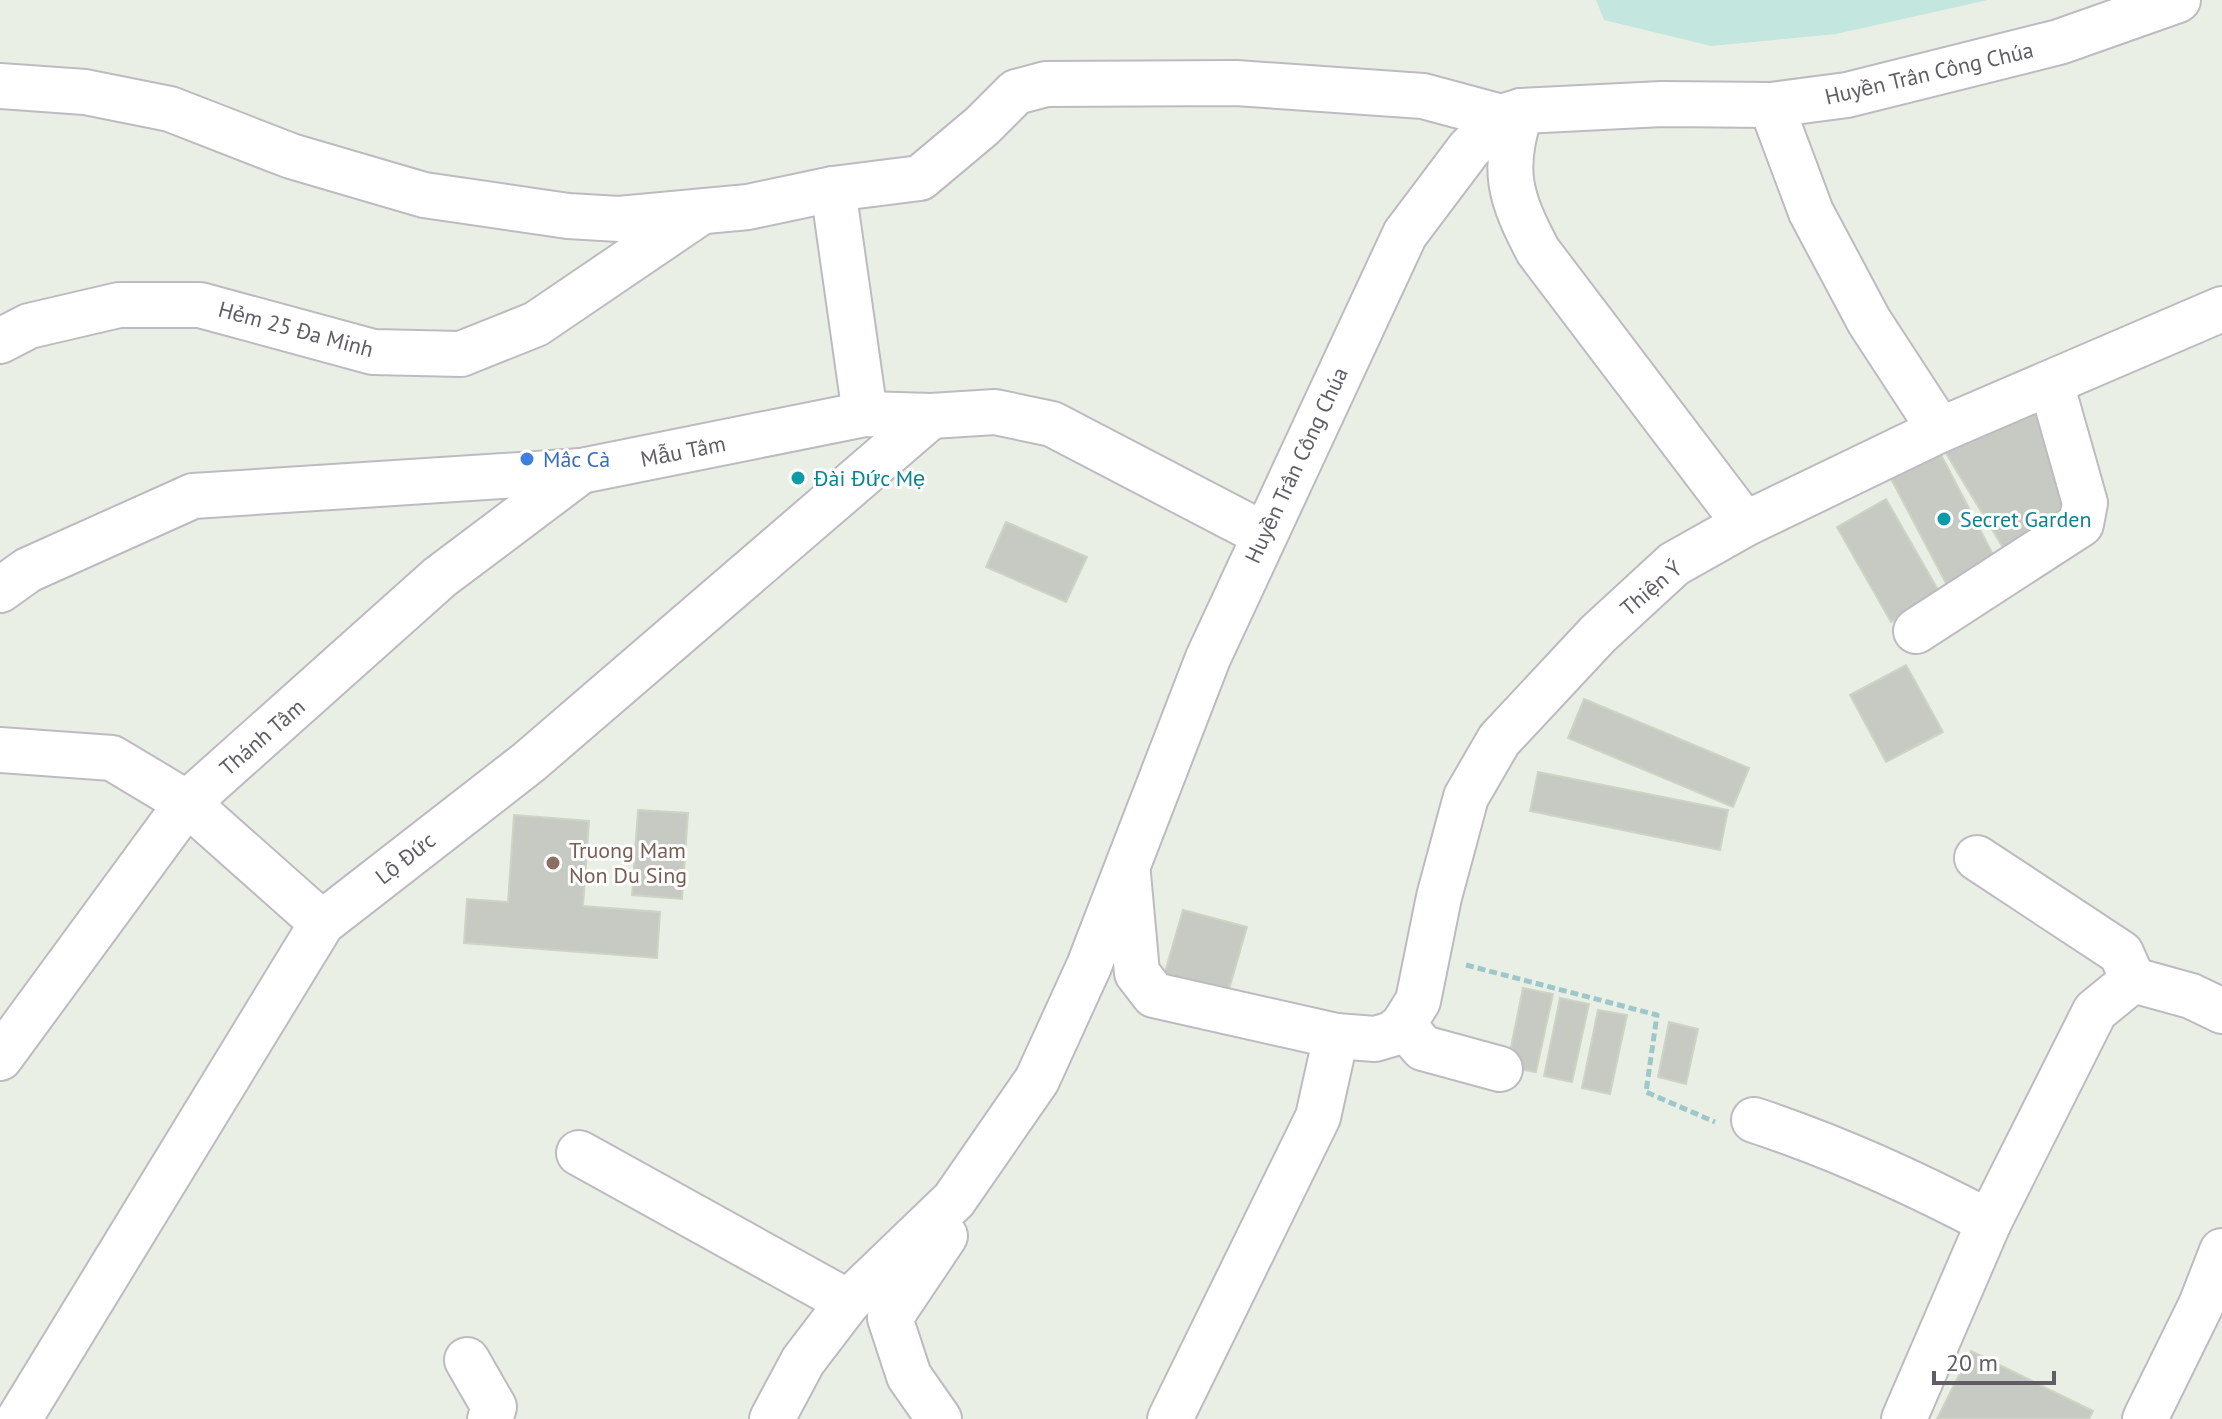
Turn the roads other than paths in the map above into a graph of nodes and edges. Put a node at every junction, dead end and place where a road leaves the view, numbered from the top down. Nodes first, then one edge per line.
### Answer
1 (2178, 0) edge
2 (0, 86) edge
3 (1771, 105) junction
4 (1511, 114) junction
5 (833, 189) junction
6 (702, 211) junction
7 (2222, 309) edge
8 (0, 341) edge
9 (2051, 383) junction
10 (865, 414) junction
11 (931, 416) junction
12 (1940, 430) junction
13 (581, 471) junction
14 (1745, 524) junction
15 (1263, 534) junction
16 (0, 590) edge
17 (1916, 631) dead end
18 (0, 750) edge
19 (187, 803) junction
20 (1977, 858) dead end
21 (1127, 867) junction
22 (322, 923) junction
23 (2133, 980) junction
24 (2222, 1011) edge
25 (1403, 1025) junction
26 (1336, 1036) junction
27 (0, 1058) edge
28 (1500, 1069) dead end
29 (1754, 1120) dead end
30 (579, 1153) dead end
31 (954, 1200) junction
32 (1989, 1222) junction
33 (2222, 1251) edge
34 (848, 1302) junction
35 (467, 1360) dead end
36 (782, 1412) edge
37 (24, 1414) edge
38 (490, 1419) edge
39 (939, 1419) edge
40 (1170, 1419) edge
41 (1904, 1419) edge
42 (2145, 1419) edge

1 - 3 street, Huyền Trân Công Chúa
2 - 6 street
3 - 4 street, Huyền Trân Công Chúa
3 - 12 street
4 - 5 street
4 - 14 street
4 - 15 street, Huyền Trân Công Chúa
5 - 6 street
5 - 10 street
6 - 8 street, Hẻm 25 Đa Minh
7 - 9 street, Thiện Ý
9 - 12 street, Thiện Ý
9 - 17 street
10 - 11 street, Mẫu Tâm
10 - 13 street, Mẫu Tâm
11 - 15 street, Mẫu Tâm
11 - 22 street, Lộ Đức
12 - 14 street, Thiện Ý
13 - 16 street, Mẫu Tâm
13 - 19 street, Thánh Tâm
14 - 25 street, Thiện Ý
15 - 21 street, Huyền Trân Công Chúa
18 - 19 street
19 - 22 street
19 - 27 street, Thánh Tâm
20 - 23 street
21 - 26 street
21 - 31 street, Huyền Trân Công Chúa
22 - 37 street, Lộ Đức
23 - 24 street
23 - 32 street
25 - 26 street
25 - 28 street
26 - 40 street
29 - 32 street
30 - 34 street
31 - 34 street, Huyền Trân Công Chúa
31 - 39 street
32 - 41 street
33 - 42 street
34 - 36 street, Huyền Trân Công Chúa
35 - 38 street

